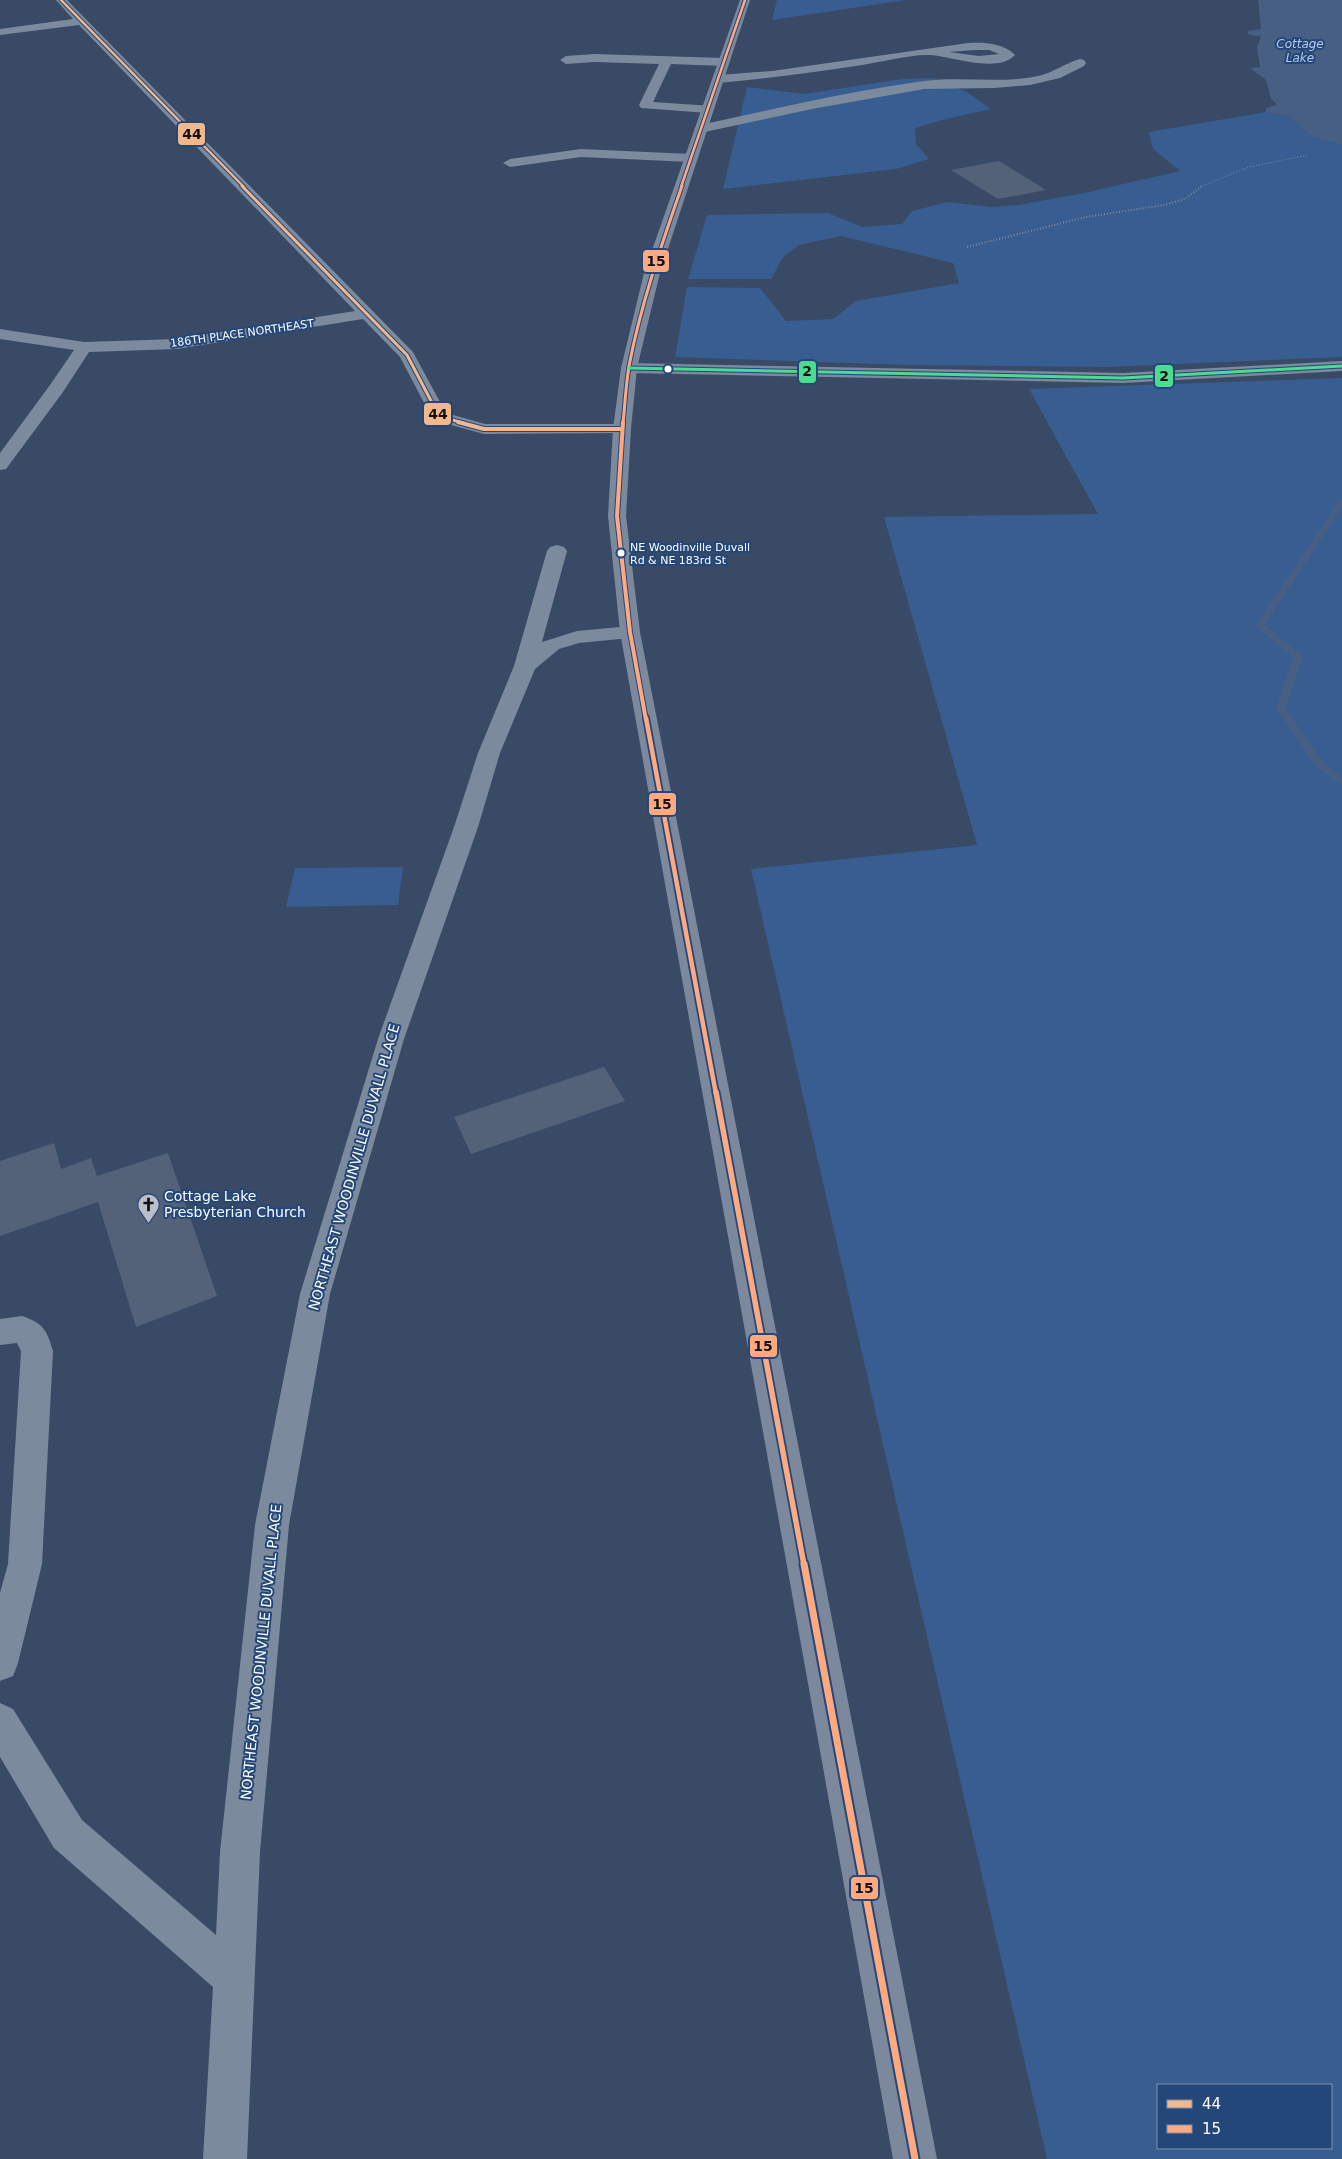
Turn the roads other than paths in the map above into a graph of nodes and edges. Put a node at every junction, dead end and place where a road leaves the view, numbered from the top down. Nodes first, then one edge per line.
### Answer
1 (61, 0) edge
2 (745, 0) edge
3 (80, 21) junction
4 (0, 32) edge
5 (928, 51) junction
6 (566, 60) dead end
7 (667, 60) junction
8 (1080, 63) dead end
9 (721, 70) junction
10 (704, 119) junction
11 (691, 158) junction
12 (510, 163) dead end
13 (365, 314) junction
14 (0, 334) edge
15 (84, 347) junction
16 (1342, 366) edge
17 (629, 368) junction
18 (622, 429) junction
19 (0, 465) edge
20 (557, 550) dead end
21 (630, 632) junction
22 (525, 666) junction
23 (0, 1332) edge
24 (0, 1663) edge
25 (0, 1722) edge
26 (234, 1978) junction
27 (225, 2159) edge
28 (915, 2159) edge

1 - 3 street
2 - 9 main road
3 - 4 street
3 - 13 street
5 - 5 street
5 - 9 street
6 - 7 street
7 - 9 street
7 - 10 street
8 - 10 street
9 - 10 main road
10 - 11 main road
11 - 12 street
11 - 17 main road
13 - 15 street, 186TH PLACE NORTHEAST
13 - 18 street
14 - 15 street, 186TH PLACE NORTHEAST
15 - 19 street
16 - 17 street
17 - 18 main road
18 - 21 main road
20 - 22 street
21 - 22 street, NORTHEAST WOODINVILLE DUVALL PLACE
21 - 28 main road
22 - 26 street, NORTHEAST WOODINVILLE DUVALL PLACE
23 - 24 street
25 - 26 street
26 - 27 street, NORTHEAST WOODINVILLE DUVALL PLACE

